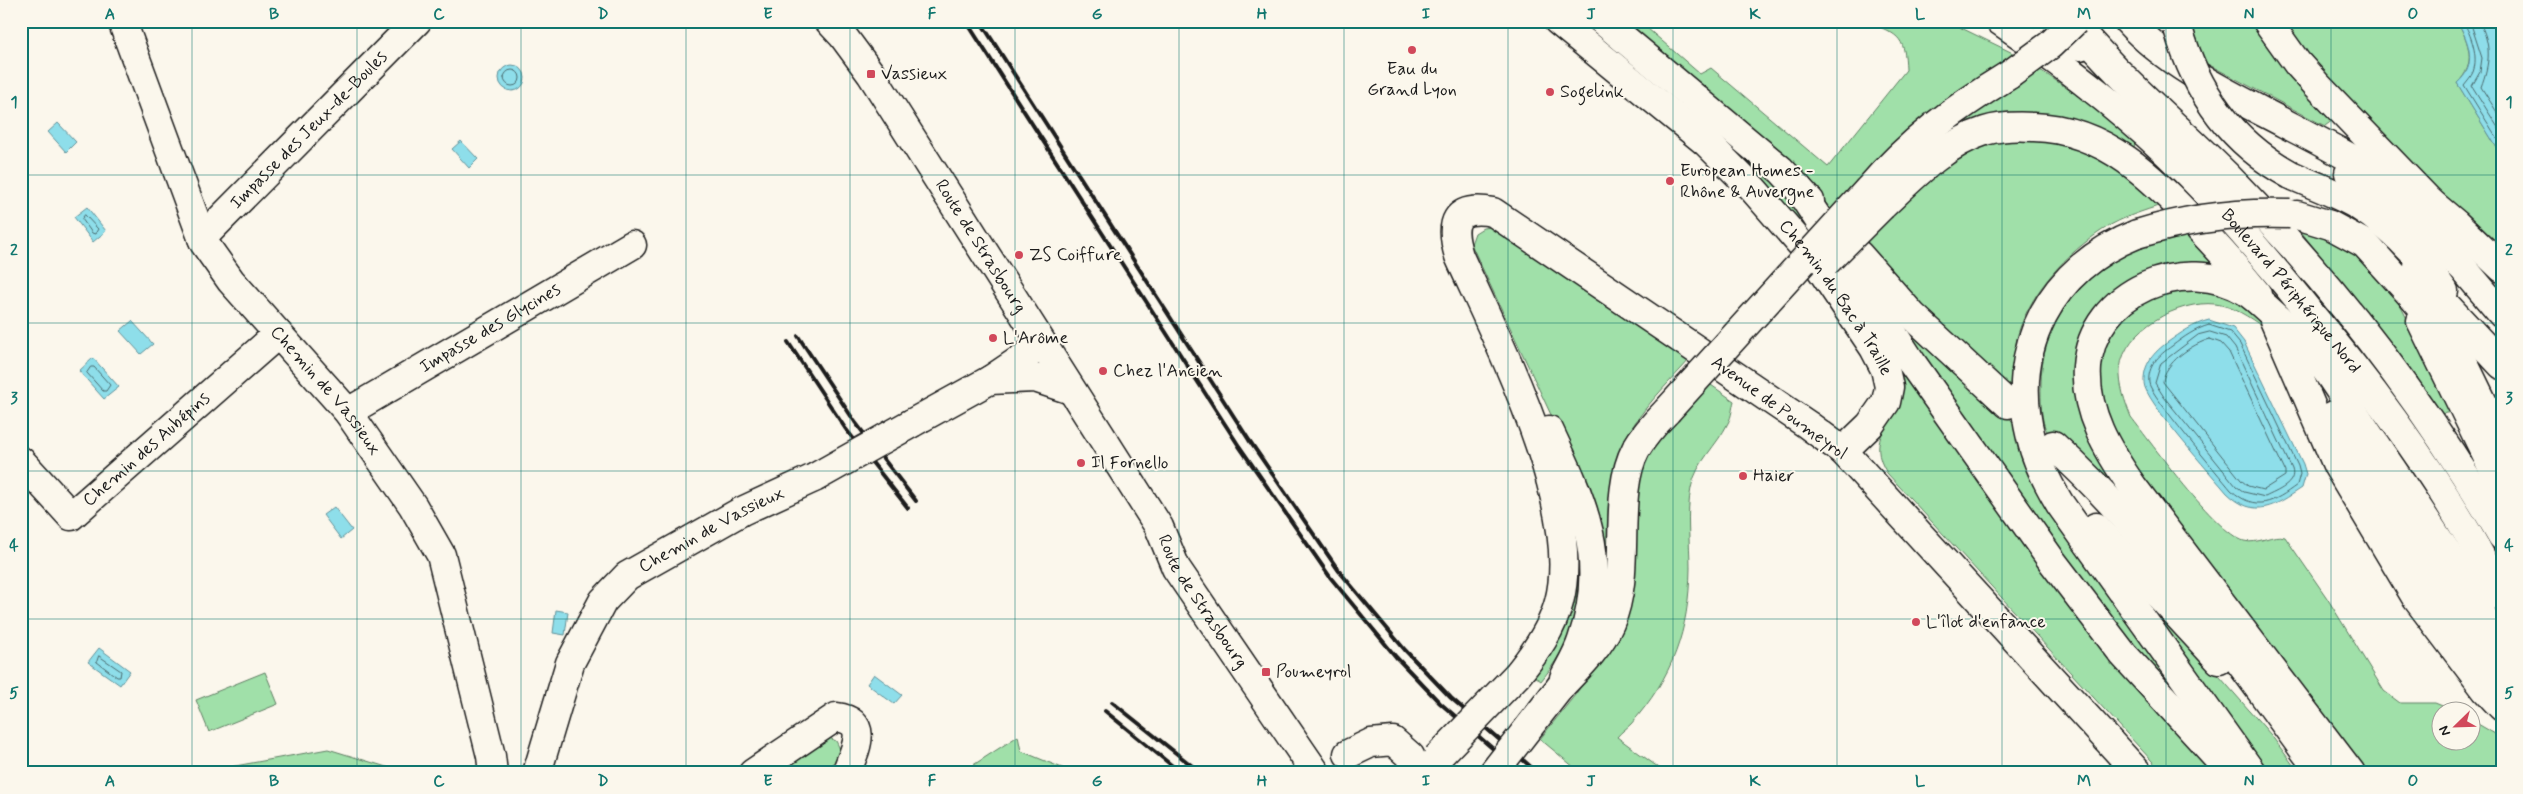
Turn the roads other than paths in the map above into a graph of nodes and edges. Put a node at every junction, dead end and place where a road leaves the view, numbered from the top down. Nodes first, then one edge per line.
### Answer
1 (122, 21) edge
2 (417, 21) edge
3 (830, 21) edge
4 (1558, 21) edge
5 (1603, 21) edge
6 (1984, 21) edge
7 (1989, 21) edge
8 (2046, 21) edge
9 (2073, 21) edge
10 (2128, 21) edge
11 (2267, 21) edge
12 (2001, 24) edge
13 (2177, 25) edge
14 (2118, 73) junction
15 (2270, 115) junction
16 (1798, 188) junction
17 (1875, 198) junction
18 (2430, 202) junction
19 (2294, 214) junction
20 (202, 238) junction
21 (632, 245) dead end
22 (1460, 256) junction
23 (2502, 268) edge
24 (2405, 288) junction
25 (2270, 311) junction
26 (2502, 314) edge
27 (278, 334) junction
28 (2466, 341) junction
29 (1042, 344) junction
30 (2502, 365) edge
31 (990, 380) junction
32 (1071, 390) junction
33 (2502, 401) edge
34 (2008, 404) dead end
35 (348, 412) junction
36 (2502, 417) edge
37 (2042, 442) junction
38 (2502, 442) edge
39 (1843, 451) junction
40 (21, 461) edge
41 (2502, 466) edge
42 (2401, 483) junction
43 (2502, 487) edge
44 (1159, 527) junction
45 (2502, 536) edge
46 (2502, 597) edge
47 (2502, 657) edge
48 (2502, 670) edge
49 (2502, 683) edge
50 (1561, 686) junction
51 (2502, 693) edge
52 (2502, 707) edge
53 (1342, 763) edge
54 (1423, 769) edge
55 (493, 773) edge
56 (537, 773) edge
57 (753, 773) edge
58 (846, 773) edge
59 (1316, 773) edge
60 (1492, 773) edge
61 (2138, 773) edge
62 (2232, 773) edge
63 (2252, 773) edge
64 (2320, 773) edge
65 (2351, 773) edge

1 - 20 main road, Chemin de Vassieux
2 - 20 main road, Impasse des Jeux-de-Boules
3 - 29 main road, Route de Strasbourg
4 - 39 main road, Chemin du Bac à Traille
5 - 16 main road
6 - 12 main road, Boulevard Périphérique Nord
7 - 12 main road, Boulevard Périphérique Nord
8 - 14 main road, Boulevard Périphérique Nord
9 - 14 main road, Boulevard Périphérique Nord
9 - 17 main road, bridge
10 - 15 main road
11 - 18 main road
12 - 46 main road, Boulevard Périphérique Nord
13 - 28 main road, bridge
14 - 45 main road, Boulevard Périphérique Nord
15 - 18 main road
15 - 26 main road
16 - 34 main road
16 - 62 main road
17 - 25 main road
17 - 50 main road, bridge
18 - 23 main road
19 - 24 main road
19 - 28 main road
19 - 37 main road, bridge
20 - 27 main road, Chemin de Vassieux
21 - 35 main road, Impasse des Glycines
22 - 39 main road, Avenue de Poumeyrol
22 - 50 main road, Avenue de Poumeyrol
22 - 54 main road, Avenue de Poumeyrol, bridge
24 - 28 main road
24 - 41 main road
24 - 43 main road
25 - 42 main road
25 - 49 main road
25 - 51 main road
25 - 52 main road
25 - 65 main road
27 - 35 main road, Chemin de Vassieux
27 - 40 main road, Chemin des Aubépins
28 - 30 main road
28 - 33 main road
28 - 36 main road
28 - 38 main road
29 - 31 main road, Chemin de Vassieux
29 - 32 main road, Route de Strasbourg
31 - 32 main road, Chemin de Vassieux
31 - 56 main road, Chemin de Vassieux, bridge
32 - 44 main road, Route de Strasbourg
35 - 55 main road, Chemin de Vassieux
37 - 63 main road
37 - 64 main road
39 - 61 main road, Avenue de Poumeyrol
42 - 47 main road
42 - 48 main road
44 - 53 main road, Route de Strasbourg
44 - 59 main road, Route de Strasbourg
50 - 60 main road, bridge
53 - 54 main road
57 - 58 main road

